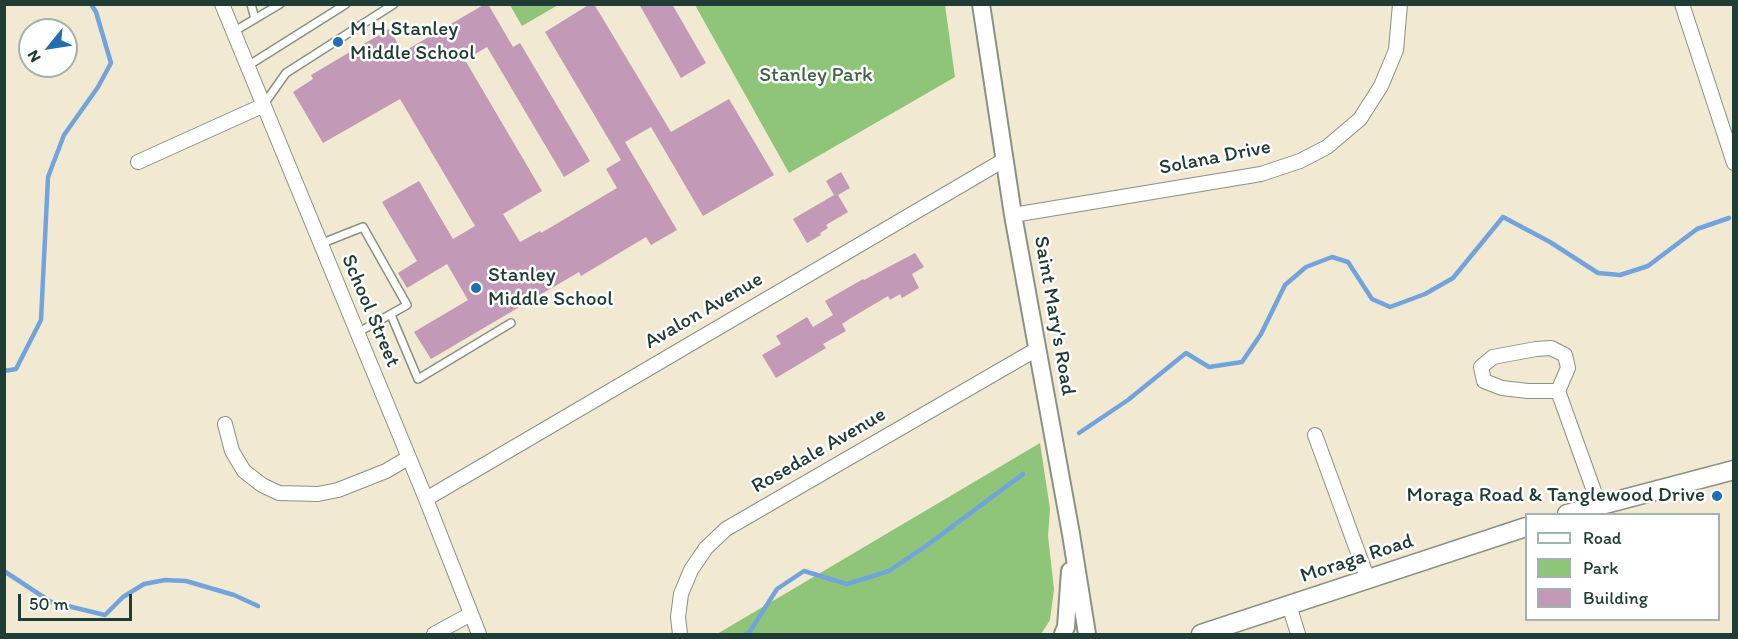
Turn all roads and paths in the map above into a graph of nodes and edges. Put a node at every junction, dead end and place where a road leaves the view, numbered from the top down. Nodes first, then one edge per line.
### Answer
1 (222, 4) edge
2 (251, 4) edge
3 (280, 4) edge
4 (346, 4) edge
5 (394, 4) edge
6 (981, 4) edge
7 (1400, 4) edge
8 (1682, 4) edge
9 (255, 19) junction
10 (232, 33) junction
11 (246, 67) junction
12 (262, 106) junction
13 (1731, 144) edge
14 (1004, 160) junction
15 (138, 162) dead end
16 (1734, 163) edge
17 (1013, 214) junction
18 (320, 244) junction
19 (391, 315) junction
20 (511, 323) dead end
21 (357, 333) junction
22 (1037, 349) junction
23 (1558, 390) junction
24 (225, 424) dead end
25 (1315, 435) dead end
26 (408, 458) junction
27 (1734, 470) edge
28 (426, 499) junction
29 (1599, 504) junction
30 (1570, 513) edge
31 (1525, 528) edge
32 (1071, 534) junction
33 (1368, 580) junction
34 (1289, 605) junction
35 (471, 614) junction
36 (434, 634) edge
37 (479, 634) edge
38 (680, 634) edge
39 (1063, 634) edge
40 (1087, 634) edge
41 (1201, 634) edge
42 (1298, 634) edge

1 - 10 street, School Street
2 - 9 lane
3 - 9 lane
4 - 11 lane
5 - 12 lane
6 - 14 street, Saint Mary's Road
7 - 17 street, Solana Drive
8 - 13 street
9 - 10 lane
10 - 11 street, School Street
11 - 12 street, School Street
12 - 15 street
12 - 18 street, School Street
13 - 16 street
14 - 17 street, Saint Mary's Road
14 - 28 street, Avalon Avenue
17 - 22 street, Saint Mary's Road
18 - 19 lane
18 - 21 street, School Street
19 - 20 lane
19 - 21 lane
21 - 26 street, School Street
22 - 32 street, Saint Mary's Road
22 - 38 street, Rosedale Avenue
23 - 23 street
23 - 29 street
24 - 26 street
25 - 33 street
26 - 28 street, School Street
27 - 29 main road
28 - 35 street, School Street
29 - 30 main road
31 - 33 main road, Moraga Road
32 - 39 street
32 - 40 street, Saint Mary's Road
33 - 34 main road, Moraga Road
34 - 41 main road, Moraga Road
34 - 42 street
35 - 36 street
35 - 37 street, School Street

